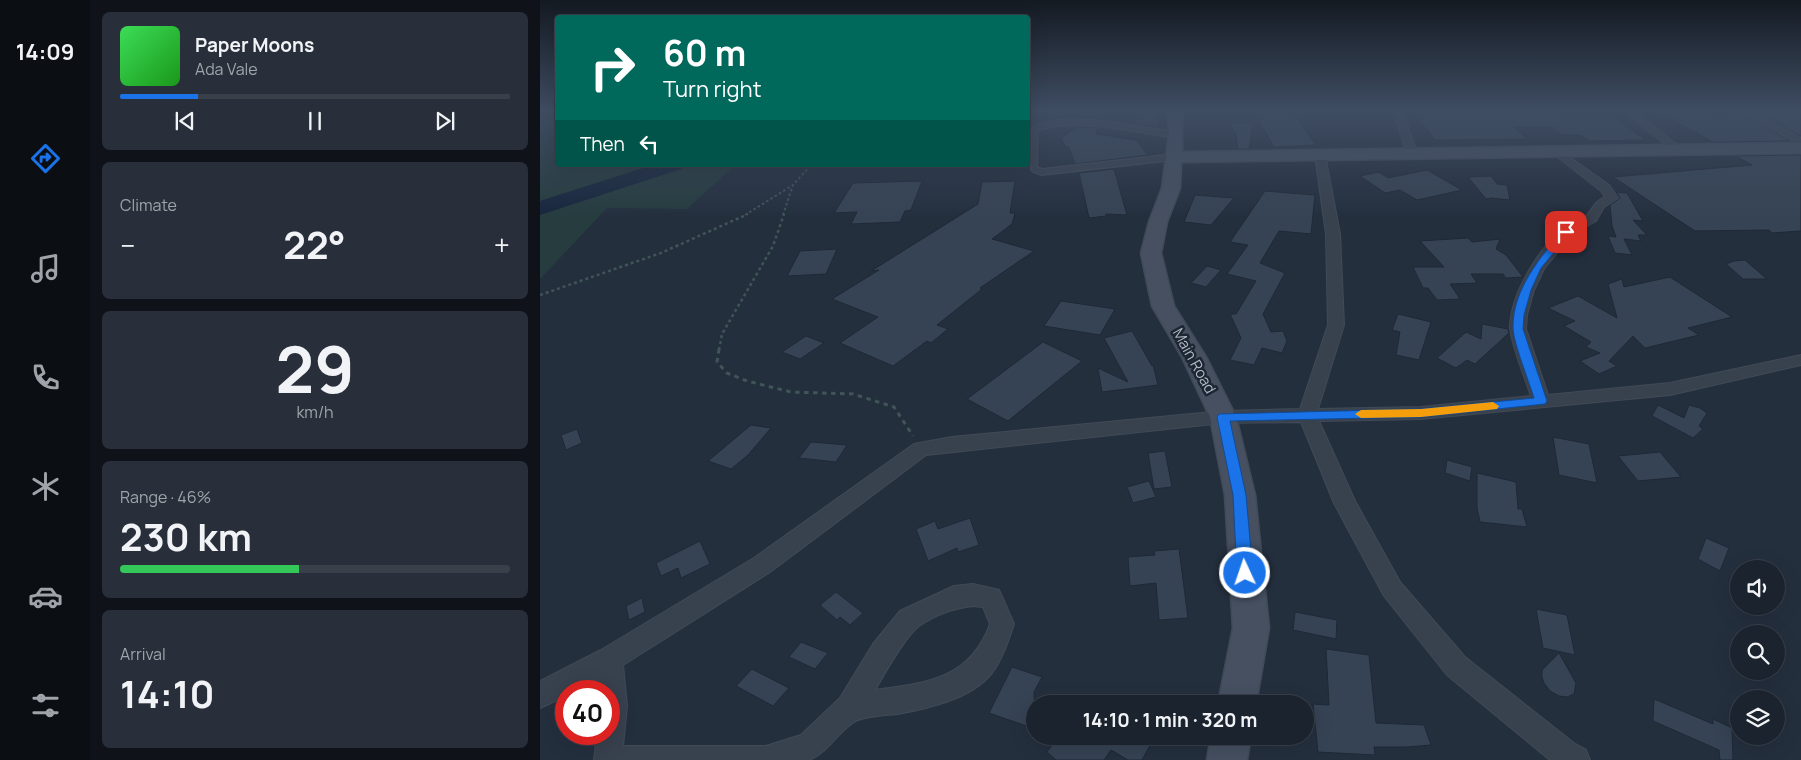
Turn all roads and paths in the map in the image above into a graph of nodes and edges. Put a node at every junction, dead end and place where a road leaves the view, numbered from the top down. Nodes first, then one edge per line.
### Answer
1 (1035, 146) edge
2 (1175, 146) edge
3 (1410, 146) edge
4 (1675, 146) edge
5 (1801, 148) edge
6 (1680, 150) junction
7 (1558, 152) junction
8 (1412, 154) junction
9 (1320, 155) junction
10 (1174, 157) junction
11 (809, 167) edge
12 (793, 185) junction
13 (540, 295) edge
14 (1801, 360) edge
15 (1541, 401) junction
16 (1307, 415) junction
17 (1223, 417) junction
18 (921, 449) junction
19 (610, 659) junction
20 (540, 695) edge
21 (1239, 695) edge
22 (850, 708) junction
23 (1230, 745) edge
24 (1227, 760) edge
25 (1576, 760) edge

1 - 10 lane
2 - 10 main road, Main Road
3 - 8 street
4 - 6 street
5 - 6 main road
6 - 7 main road
7 - 8 main road
7 - 15 street
8 - 9 main road
9 - 10 main road
9 - 16 street
10 - 17 main road, Main Road
11 - 12 path
12 - 13 path
12 - 18 path
14 - 15 street
15 - 16 street
16 - 17 street
16 - 25 street
17 - 18 street
17 - 21 main road, Main Road
18 - 19 street
19 - 20 street
19 - 22 street
22 - 22 street
23 - 24 main road

